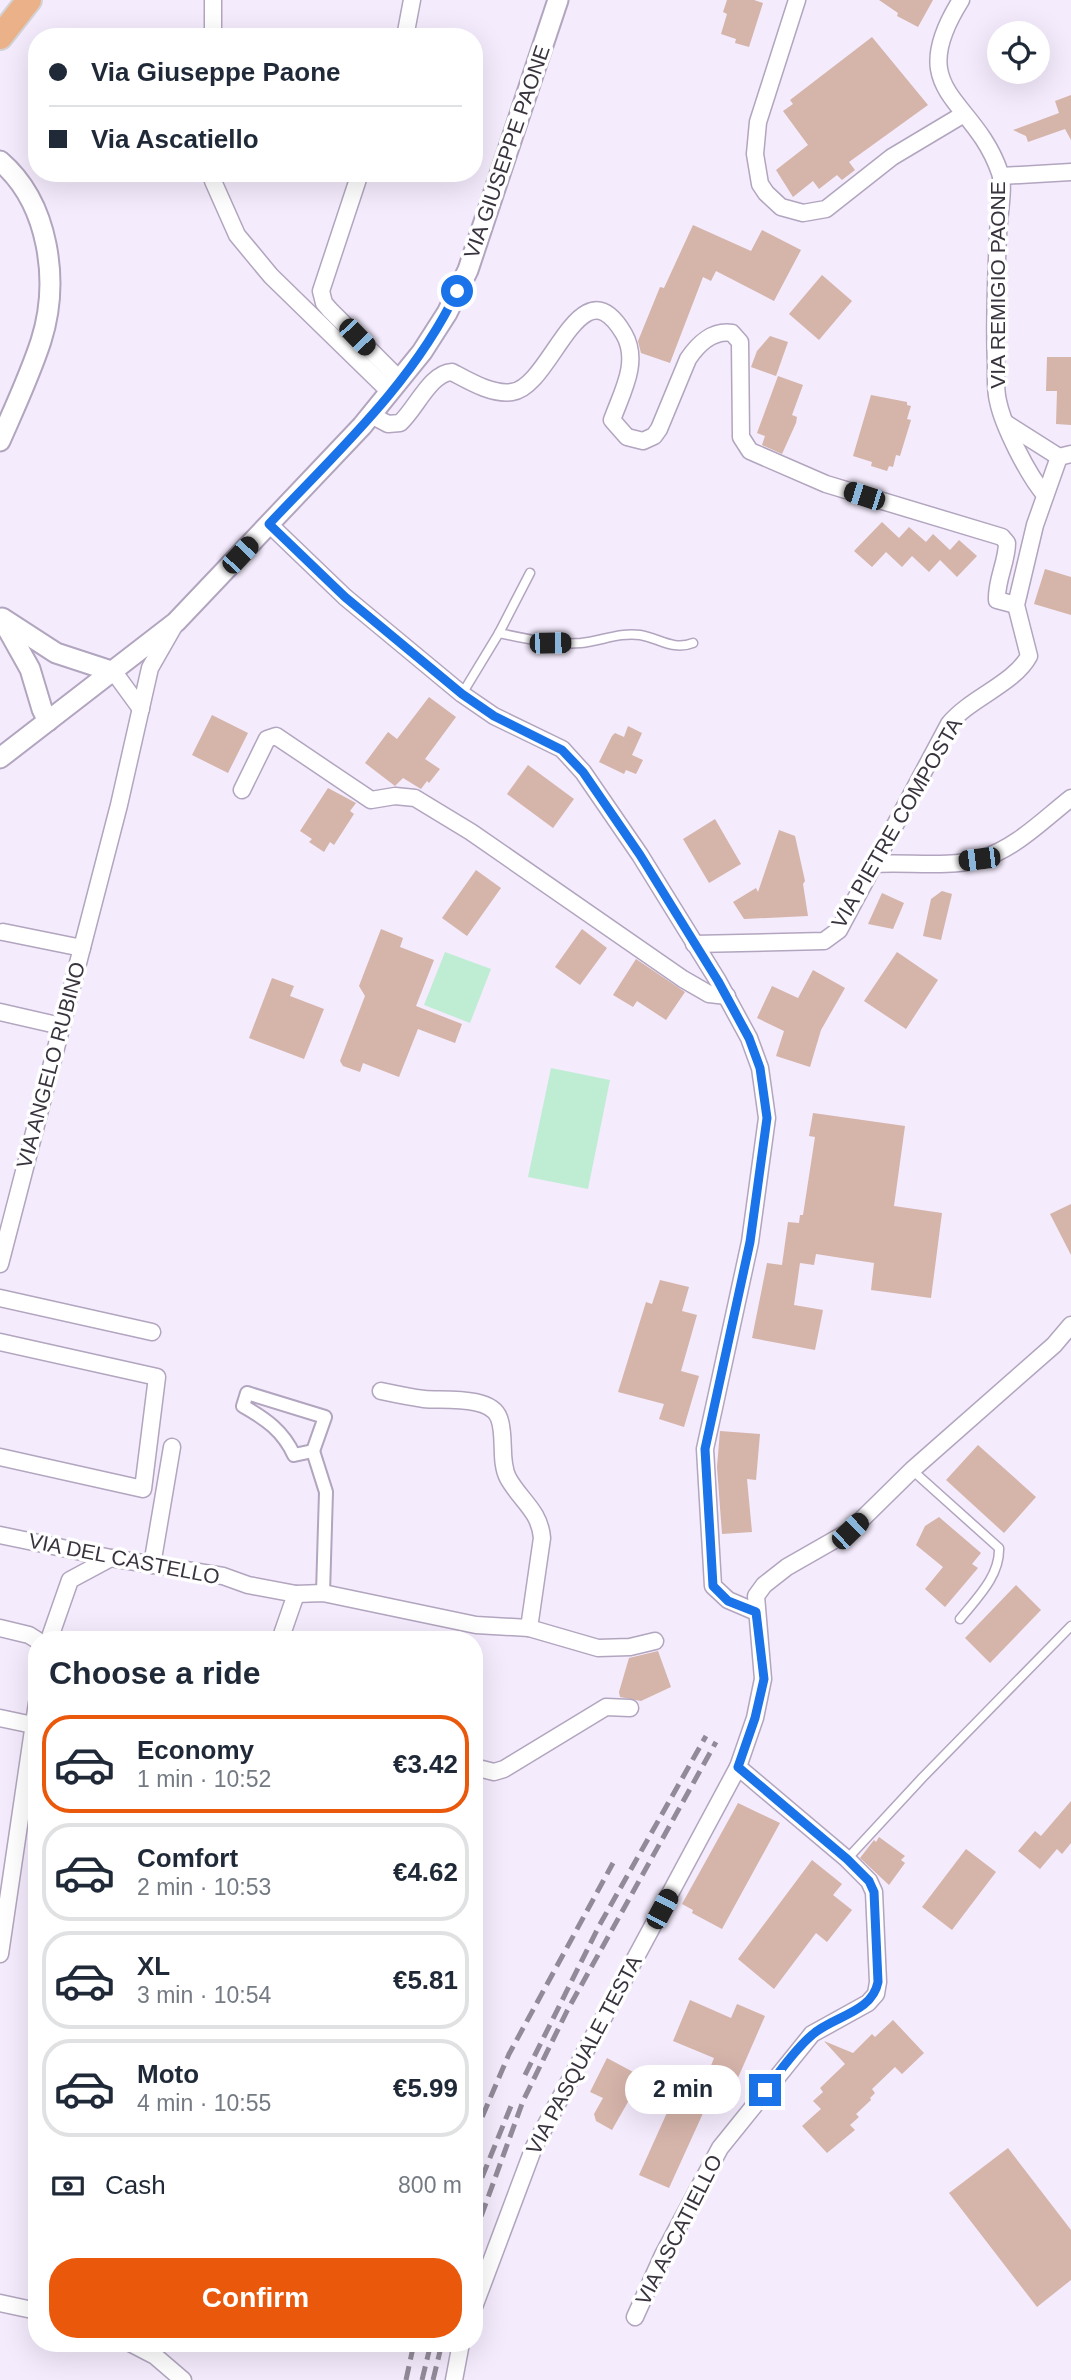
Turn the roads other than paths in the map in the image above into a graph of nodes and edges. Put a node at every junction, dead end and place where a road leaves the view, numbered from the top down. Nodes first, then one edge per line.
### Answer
1 (29, 0) edge
2 (213, 0) edge
3 (412, 0) edge
4 (558, 0) edge
5 (797, 0) edge
6 (961, 0) edge
7 (213, 28) edge
8 (407, 28) edge
9 (0, 37) edge
10 (964, 114) junction
11 (0, 161) edge
12 (1071, 172) edge
13 (1001, 176) junction
14 (213, 182) edge
15 (357, 182) edge
16 (395, 386) junction
17 (371, 415) junction
18 (1007, 424) junction
19 (0, 442) edge
20 (1065, 456) edge
21 (1045, 495) junction
22 (269, 524) junction
23 (530, 573) dead end
24 (1016, 605) junction
25 (1, 616) edge
26 (176, 622) junction
27 (499, 633) junction
28 (693, 643) dead end
29 (114, 671) junction
30 (462, 694) junction
31 (141, 709) junction
32 (48, 721) junction
33 (0, 758) edge
34 (242, 790) dead end
35 (1071, 798) edge
36 (876, 864) junction
37 (3, 932) dead end
38 (694, 944) junction
39 (82, 947) junction
40 (727, 996) junction
41 (0, 1012) edge
42 (61, 1026) junction
43 (5, 1221) edge
44 (0, 1264) edge
45 (0, 1297) edge
46 (1071, 1325) edge
47 (152, 1332) dead end
48 (1071, 1338) edge
49 (0, 1342) edge
50 (1054, 1345) junction
51 (381, 1391) dead end
52 (172, 1447) dead end
53 (313, 1451) junction
54 (0, 1457) edge
55 (912, 1470) junction
56 (0, 1535) edge
57 (111, 1558) junction
58 (152, 1565) junction
59 (323, 1593) junction
60 (296, 1594) junction
61 (756, 1612) junction
62 (960, 1619) dead end
63 (1071, 1626) edge
64 (0, 1628) edge
65 (529, 1628) junction
66 (52, 1631) edge
67 (283, 1631) edge
68 (28, 1635) edge
69 (655, 1641) dead end
70 (630, 1708) dead end
71 (0, 1718) edge
72 (28, 1724) edge
73 (28, 1760) edge
74 (738, 1767) junction
75 (483, 1769) edge
76 (847, 1859) junction
77 (0, 1954) edge
78 (483, 2283) edge
79 (0, 2303) edge
80 (28, 2309) edge
81 (635, 2317) dead end
82 (147, 2352) edge
83 (459, 2352) edge
84 (183, 2380) edge
85 (454, 2380) edge

1 - 9 main road
2 - 7 street
3 - 8 street
4 - 16 street, VIA GIUSEPPE PAONE
5 - 10 street
6 - 10 street, VIA REMIGIO PAONE
10 - 13 street, VIA REMIGIO PAONE
11 - 19 street
12 - 13 street
13 - 18 street, VIA REMIGIO PAONE
14 - 16 street
15 - 16 street
16 - 17 street, VIA GIUSEPPE PAONE
17 - 22 street, VIA GIUSEPPE PAONE
17 - 24 street
18 - 20 street
18 - 21 street, VIA REMIGIO PAONE
20 - 21 street, VIA PIETRE COMPOSTA
21 - 24 street, VIA PIETRE COMPOSTA
22 - 26 street, VIA GIUSEPPE PAONE
22 - 30 street
23 - 27 lane
24 - 36 street, VIA PIETRE COMPOSTA
25 - 29 street
25 - 32 street
26 - 29 street, VIA GIUSEPPE PAONE
26 - 31 street, VIA ANGELO RUBINO
27 - 28 lane
27 - 30 lane
29 - 31 street
29 - 32 street, VIA GIUSEPPE PAONE
30 - 38 street
31 - 39 street, VIA ANGELO RUBINO
32 - 33 street, VIA GIUSEPPE PAONE
34 - 40 street
35 - 36 street
36 - 38 street, VIA PIETRE COMPOSTA
37 - 39 street
38 - 40 street
39 - 42 street, VIA ANGELO RUBINO
40 - 61 street
41 - 42 street
42 - 43 street, VIA ANGELO RUBINO
43 - 44 street, VIA ANGELO RUBINO
45 - 47 street
46 - 50 street
48 - 50 street
49 - 54 street
50 - 55 street
51 - 65 street
52 - 58 street
53 - 53 street
53 - 59 street
55 - 61 street
55 - 62 lane
56 - 57 street, VIA DEL CASTELLO
57 - 58 street, VIA DEL CASTELLO
57 - 66 street
58 - 60 street, VIA DEL CASTELLO
59 - 60 street, VIA DEL CASTELLO
59 - 65 street, VIA DEL CASTELLO
60 - 67 street
61 - 74 street, VIA PASQUALE TESTA
63 - 76 lane
64 - 68 street
65 - 69 street, VIA DEL CASTELLO
70 - 75 street
71 - 72 street
73 - 77 street
74 - 76 street, VIA ASCATIELLO
74 - 78 street, VIA PASQUALE TESTA
76 - 81 street, VIA ASCATIELLO
79 - 80 street
82 - 84 street
83 - 85 street

